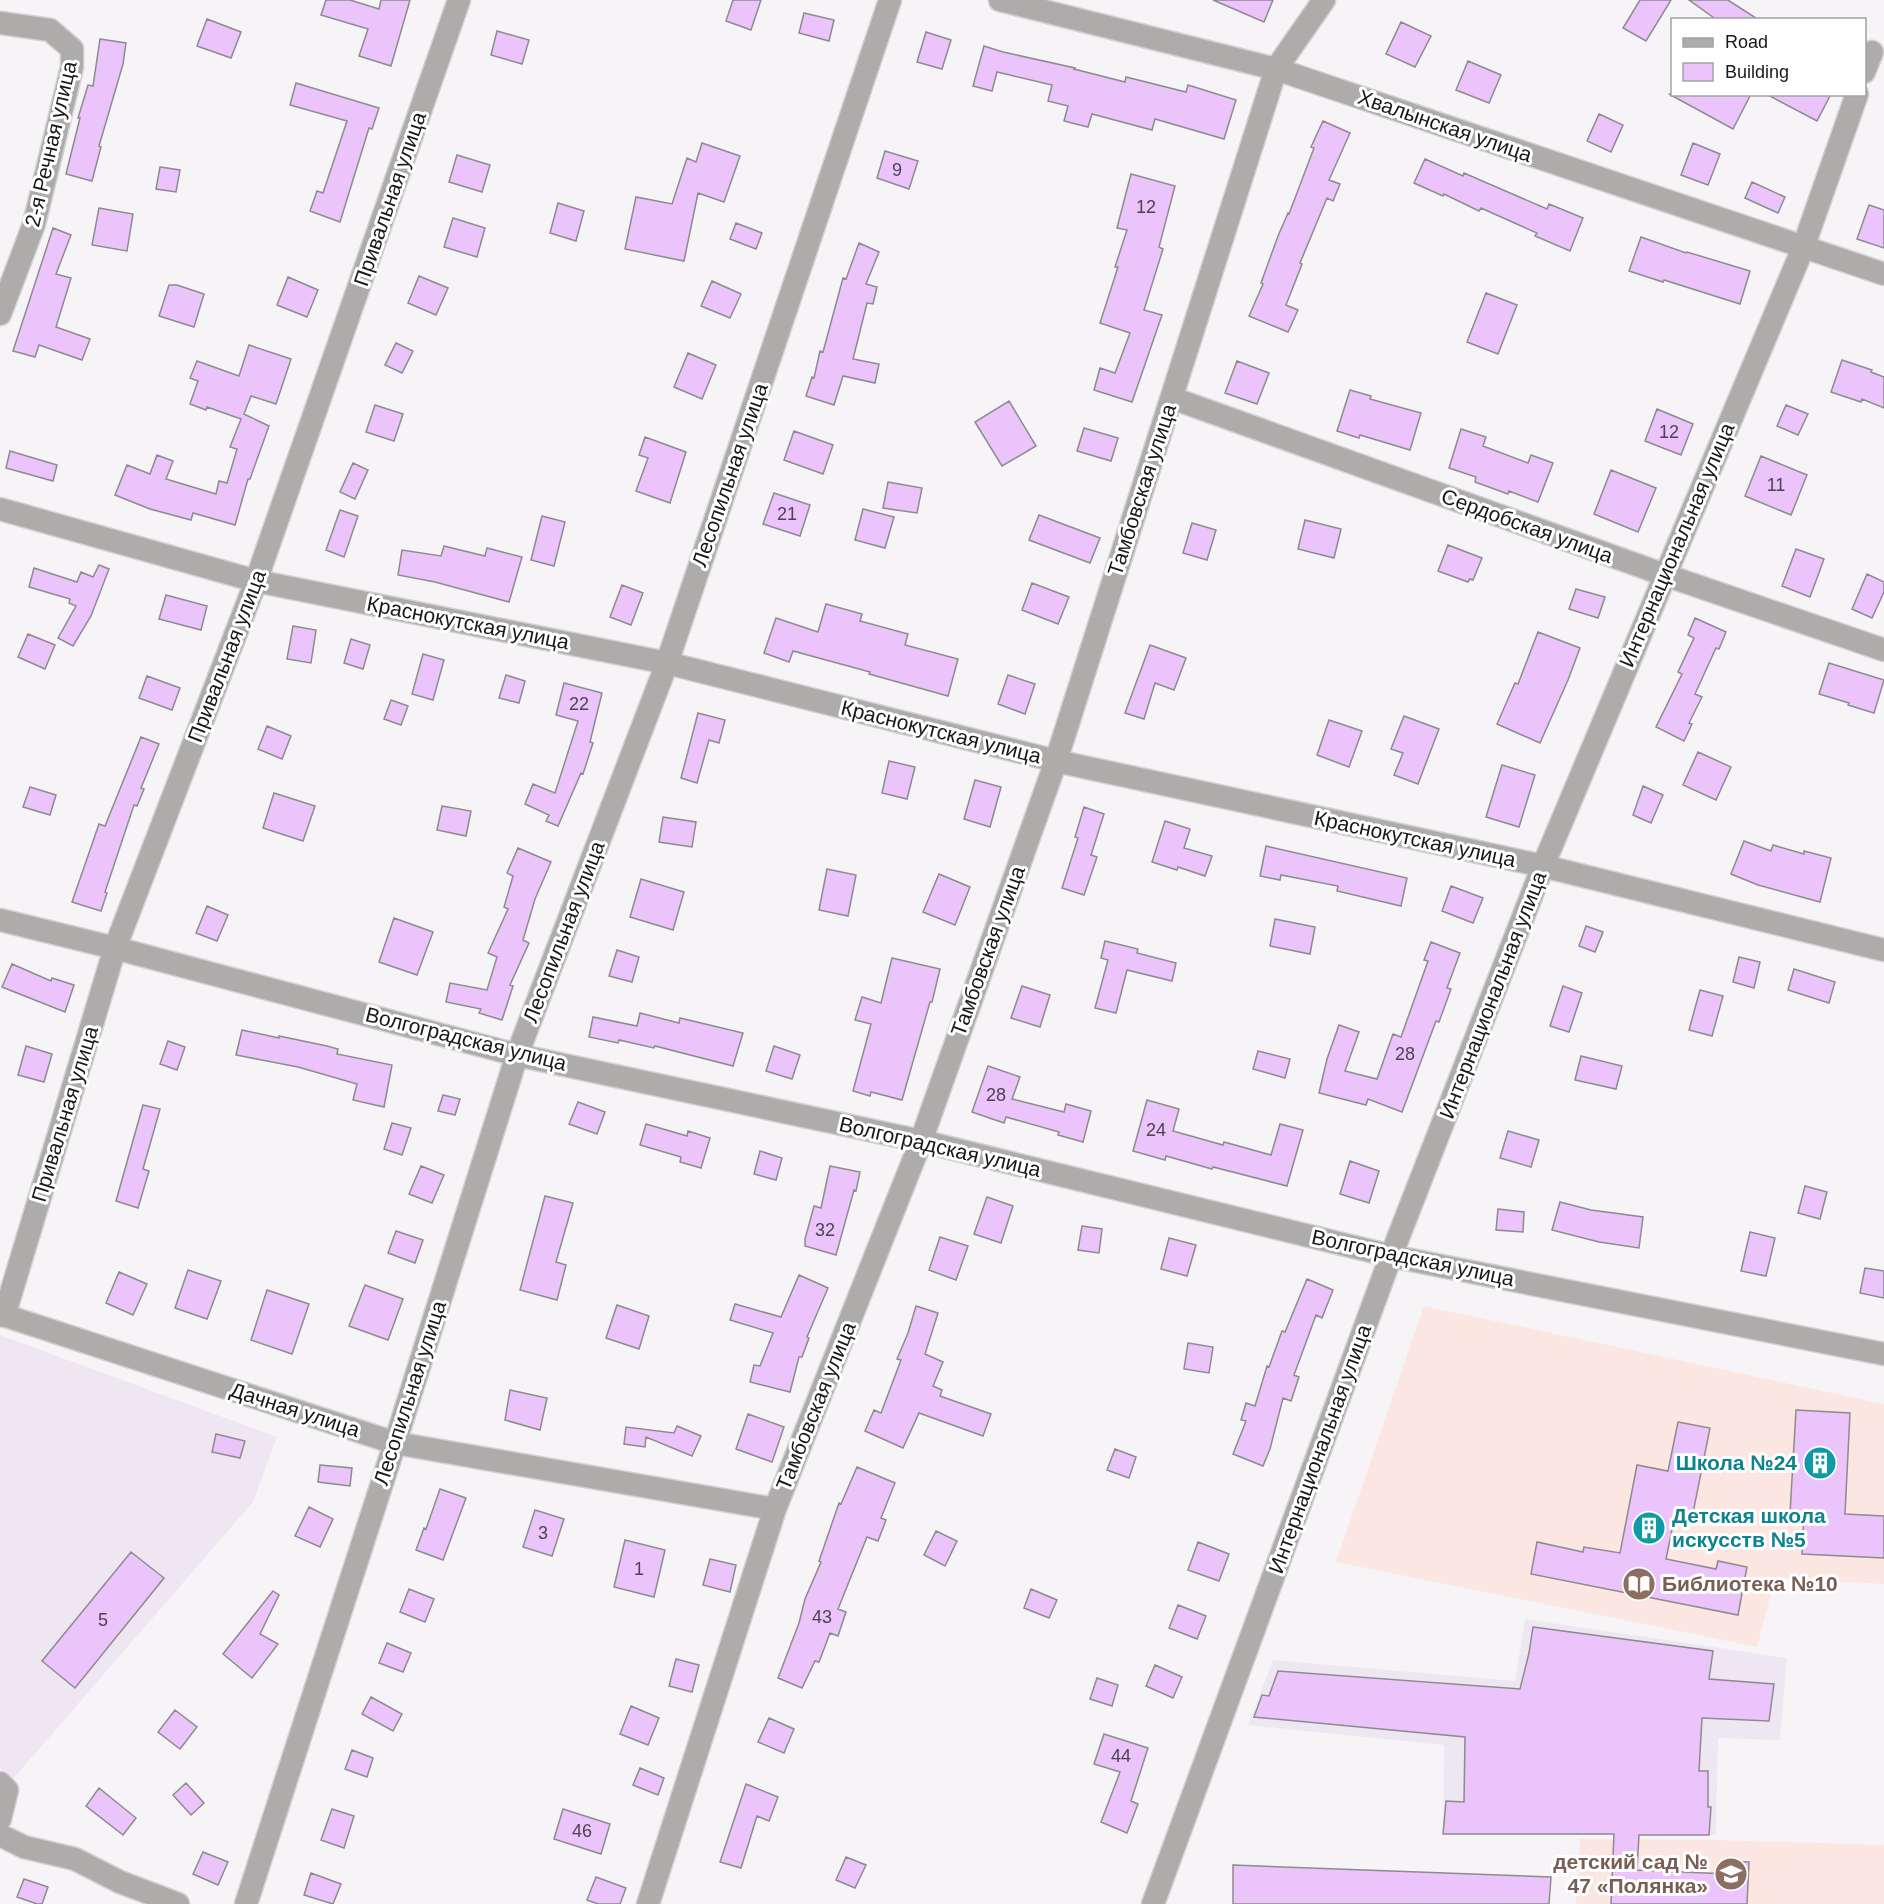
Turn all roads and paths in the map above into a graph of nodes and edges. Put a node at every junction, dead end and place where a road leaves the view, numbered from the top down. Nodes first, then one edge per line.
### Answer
1 (459, 0) edge
2 (890, 0) edge
3 (1000, 0) edge
4 (1324, 0) edge
5 (0, 23) edge
6 (1276, 69) junction
7 (1856, 96) edge
8 (1803, 248) junction
9 (1884, 274) edge
10 (0, 314) edge
11 (1172, 398) junction
12 (0, 509) edge
13 (1665, 575) junction
14 (256, 582) junction
15 (1884, 650) edge
16 (667, 663) junction
17 (1056, 762) junction
18 (1543, 866) junction
19 (0, 920) edge
20 (115, 948) junction
21 (1884, 950) edge
22 (517, 1055) junction
23 (921, 1141) junction
24 (1391, 1256) junction
25 (2, 1315) edge
26 (1884, 1354) edge
27 (395, 1443) junction
28 (775, 1509) junction
29 (0, 1783) edge
30 (0, 1819) edge
31 (0, 1835) edge
32 (178, 1904) edge
33 (246, 1904) edge
34 (648, 1904) edge
35 (1153, 1904) edge

1 - 14 street, Привальная улица
2 - 16 street, Лесопильная улица
3 - 6 street, Хвалынская улица
4 - 6 street, Тамбовская улица
5 - 10 street, 2-я Речная улица
6 - 8 street, Хвалынская улица
6 - 11 street, Тамбовская улица
7 - 8 street, Интернациональная улица
8 - 9 street, Хвалынская улица
8 - 13 street, Интернациональная улица
11 - 13 street, Сердобская улица
11 - 17 street, Тамбовская улица
12 - 14 street, Краснокутская улица
13 - 15 street, Сердобская улица
13 - 18 street, Интернациональная улица
14 - 16 street, Краснокутская улица
14 - 20 street, Привальная улица
16 - 17 street, Краснокутская улица
16 - 22 street, Лесопильная улица
17 - 18 street, Краснокутская улица
17 - 23 street, Тамбовская улица
18 - 21 street, Краснокутская улица
18 - 24 street, Интернациональная улица
19 - 20 street, Волгоградская улица
20 - 22 street, Волгоградская улица
20 - 25 street, Привальная улица
22 - 23 street, Волгоградская улица
22 - 27 street, Лесопильная улица
23 - 24 street, Волгоградская улица
23 - 28 street, Тамбовская улица
24 - 26 street, Волгоградская улица
24 - 35 street, Интернациональная улица
25 - 27 street, Дачная улица
27 - 28 street, Дачная улица
27 - 33 street, Лесопильная улица
28 - 34 street, Тамбовская улица
29 - 30 street
31 - 32 street

